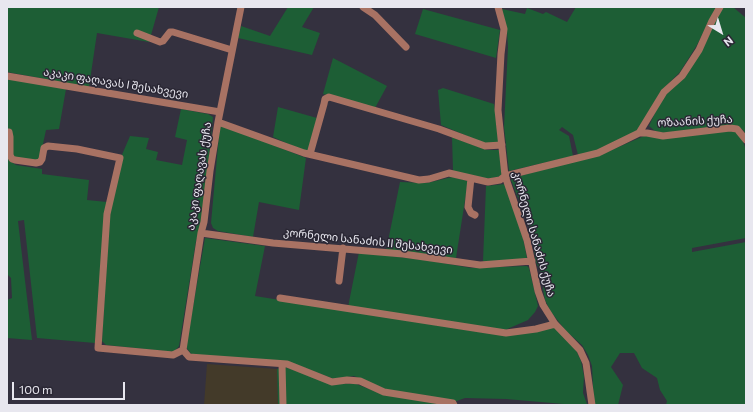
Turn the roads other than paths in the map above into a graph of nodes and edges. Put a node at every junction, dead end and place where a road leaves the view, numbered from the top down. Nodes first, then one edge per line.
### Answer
1 (240, 7) edge
2 (363, 7) edge
3 (498, 7) edge
4 (720, 7) edge
5 (137, 33) dead end
6 (406, 47) dead end
7 (232, 50) junction
8 (7, 76) edge
9 (220, 112) junction
10 (218, 122) junction
11 (7, 132) edge
12 (639, 133) junction
13 (746, 140) edge
14 (502, 145) junction
15 (310, 154) junction
16 (506, 176) junction
17 (472, 178) junction
18 (475, 215) dead end
19 (201, 233) junction
20 (343, 248) junction
21 (532, 261) junction
22 (339, 281) dead end
23 (280, 298) dead end
24 (555, 324) junction
25 (183, 350) junction
26 (282, 364) junction
27 (283, 405) edge
28 (454, 405) edge
29 (592, 405) edge

1 - 7 street, აკაკი ფაღავას ქუჩა
2 - 6 street
3 - 14 street, კორნელი სანაძის ქუჩა
4 - 12 street
5 - 7 street
7 - 9 street, აკაკი ფაღავას ქუჩა
8 - 9 street, აკაკი ფაღავას I შესახვევი
9 - 10 street, აკაკი ფაღავას ქუჩა
10 - 15 street
10 - 19 street, აკაკი ფაღავას ქუჩა
11 - 25 street
12 - 13 street, ოზაანის ქუჩა
12 - 16 street
14 - 15 street
14 - 16 street, კორნელი სანაძის ქუჩა
15 - 17 street
16 - 17 street
16 - 21 street, კორნელი სანაძის ქუჩა
17 - 18 street
19 - 20 street, კორნელი სანაძის II შესახვევი
19 - 25 street, აკაკი ფაღავას ქუჩა
20 - 21 street, კორნელი სანაძის II შესახვევი
20 - 22 street
21 - 24 street, კორნელი სანაძის ქუჩა
23 - 24 street
24 - 29 street, კორნელი სანაძის ქუჩა
25 - 26 street
26 - 27 street
26 - 28 street

